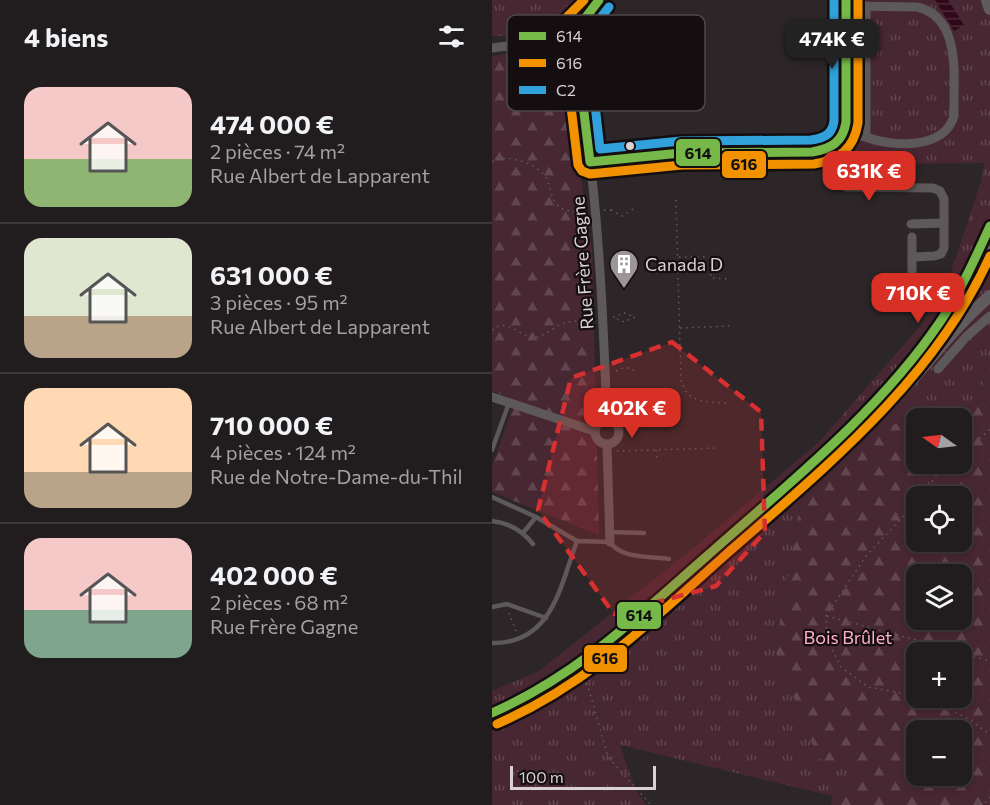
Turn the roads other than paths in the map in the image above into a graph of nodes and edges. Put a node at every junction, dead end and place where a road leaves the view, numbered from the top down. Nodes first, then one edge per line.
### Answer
1 (599, 0) edge
2 (987, 0) edge
3 (846, 3) edge
4 (866, 6) junction
5 (990, 9) edge
6 (588, 15) edge
7 (507, 46) edge
8 (492, 48) edge
9 (584, 111) edge
10 (844, 133) junction
11 (862, 137) junction
12 (837, 145) junction
13 (590, 162) junction
14 (944, 223) junction
15 (911, 224) dead end
16 (990, 226) edge
17 (912, 237) dead end
18 (990, 252) edge
19 (912, 256) junction
20 (912, 276) dead end
21 (990, 296) edge
22 (990, 316) edge
23 (938, 369) dead end
24 (492, 397) edge
25 (509, 403) junction
26 (607, 420) junction
27 (594, 431) junction
28 (856, 434) junction
29 (607, 445) junction
30 (492, 450) edge
31 (492, 497) edge
32 (536, 517) junction
33 (492, 521) edge
34 (523, 533) junction
35 (644, 533) dead end
36 (610, 537) junction
37 (577, 541) junction
38 (533, 544) dead end
39 (669, 559) dead end
40 (492, 607) edge
41 (546, 618) junction
42 (492, 644) edge
43 (492, 713) edge
44 (492, 723) edge

1 - 6 street
2 - 5 main road
3 - 4 street
3 - 10 street
4 - 11 street
4 - 11 street
7 - 8 street
9 - 13 street, Rue Frère Gagne
10 - 11 street
10 - 12 street
12 - 13 street
12 - 14 street
13 - 26 street, Rue Frère Gagne
14 - 15 street
14 - 19 street
16 - 43 main road
17 - 19 street
18 - 28 main road
19 - 20 street
21 - 28 main road
22 - 23 street
24 - 25 street
25 - 27 street
25 - 30 lane
26 - 27 street
26 - 29 street, Rue Frère Gagne
27 - 29 street
28 - 44 main road
29 - 36 street, Rue Frère Gagne
31 - 32 lane
32 - 34 lane
32 - 37 lane
33 - 34 lane
34 - 38 lane
35 - 36 lane
36 - 37 lane
36 - 39 lane
37 - 41 lane
40 - 41 lane
41 - 42 lane

